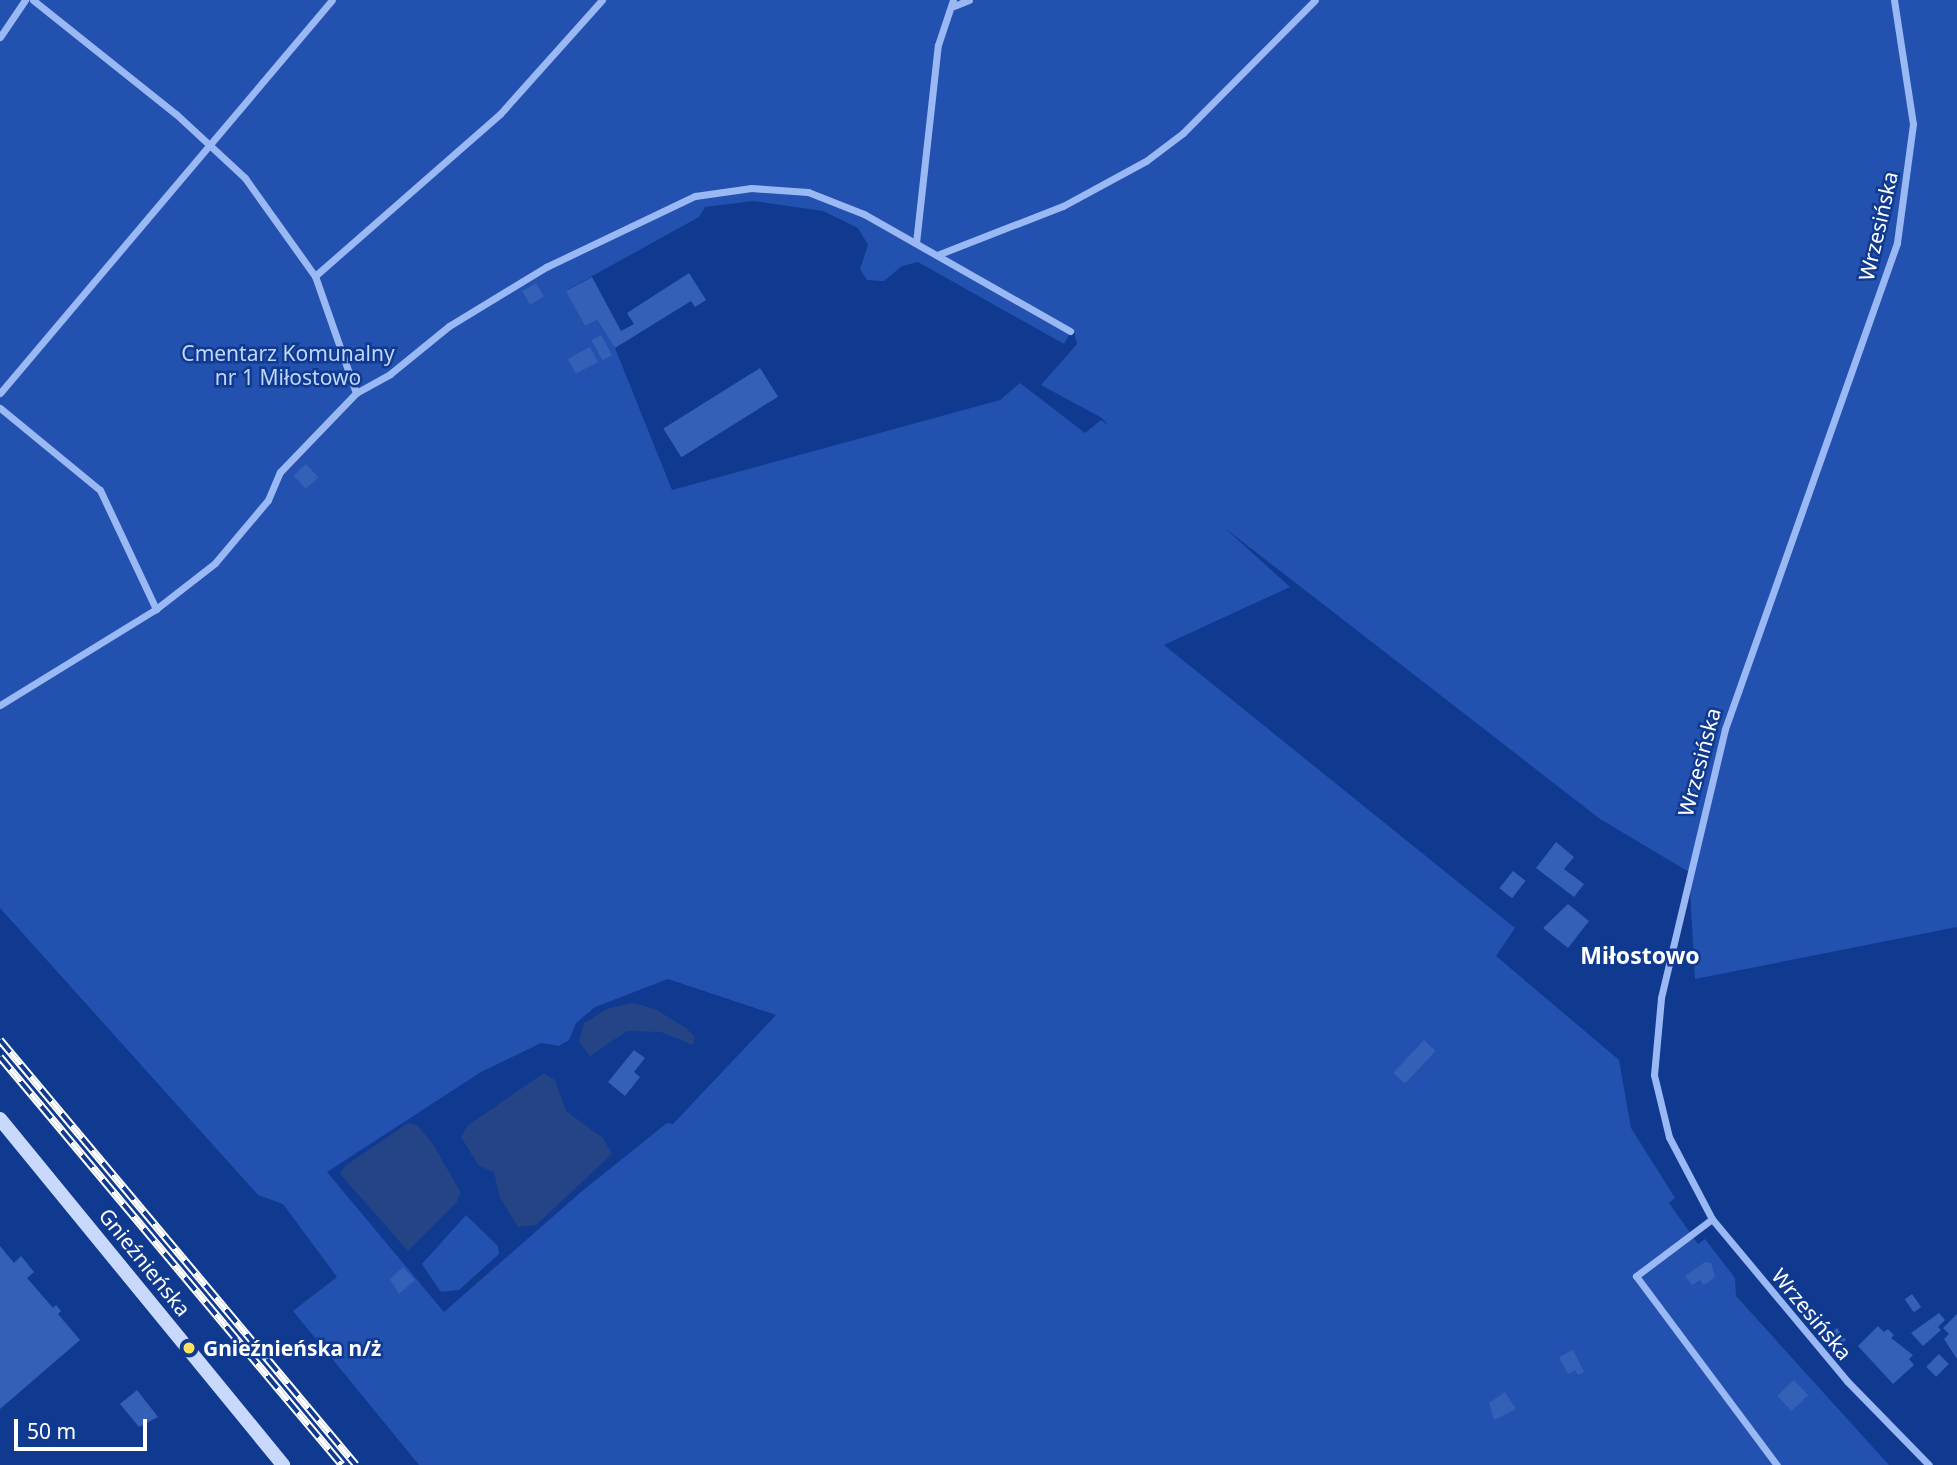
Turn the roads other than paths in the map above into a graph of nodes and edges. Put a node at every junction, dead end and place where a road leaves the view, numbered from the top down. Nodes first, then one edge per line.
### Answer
1 (26, 0) edge
2 (33, 0) edge
3 (332, 0) edge
4 (602, 0) edge
5 (969, 0) edge
6 (1315, 0) edge
7 (1894, 0) edge
8 (953, 3) edge
9 (0, 37) edge
10 (209, 144) junction
11 (916, 243) junction
12 (937, 255) junction
13 (315, 276) junction
14 (1070, 331) dead end
15 (0, 393) edge
16 (356, 393) junction
17 (0, 408) edge
18 (156, 609) junction
19 (0, 705) edge
20 (0, 1119) edge
21 (1712, 1219) junction
22 (283, 1465) edge
23 (1777, 1465) edge
24 (1929, 1465) edge

1 - 9 street
2 - 10 street
3 - 10 street
4 - 13 street
5 - 8 street
6 - 12 street
7 - 21 street, Wrzesińska
8 - 11 street
10 - 13 street
10 - 15 street
11 - 12 street
11 - 16 street
12 - 14 street
13 - 16 street
16 - 18 street
17 - 18 street
18 - 19 street
20 - 22 street, Gnieźnieńska
21 - 23 street
21 - 24 street, Wrzesińska

